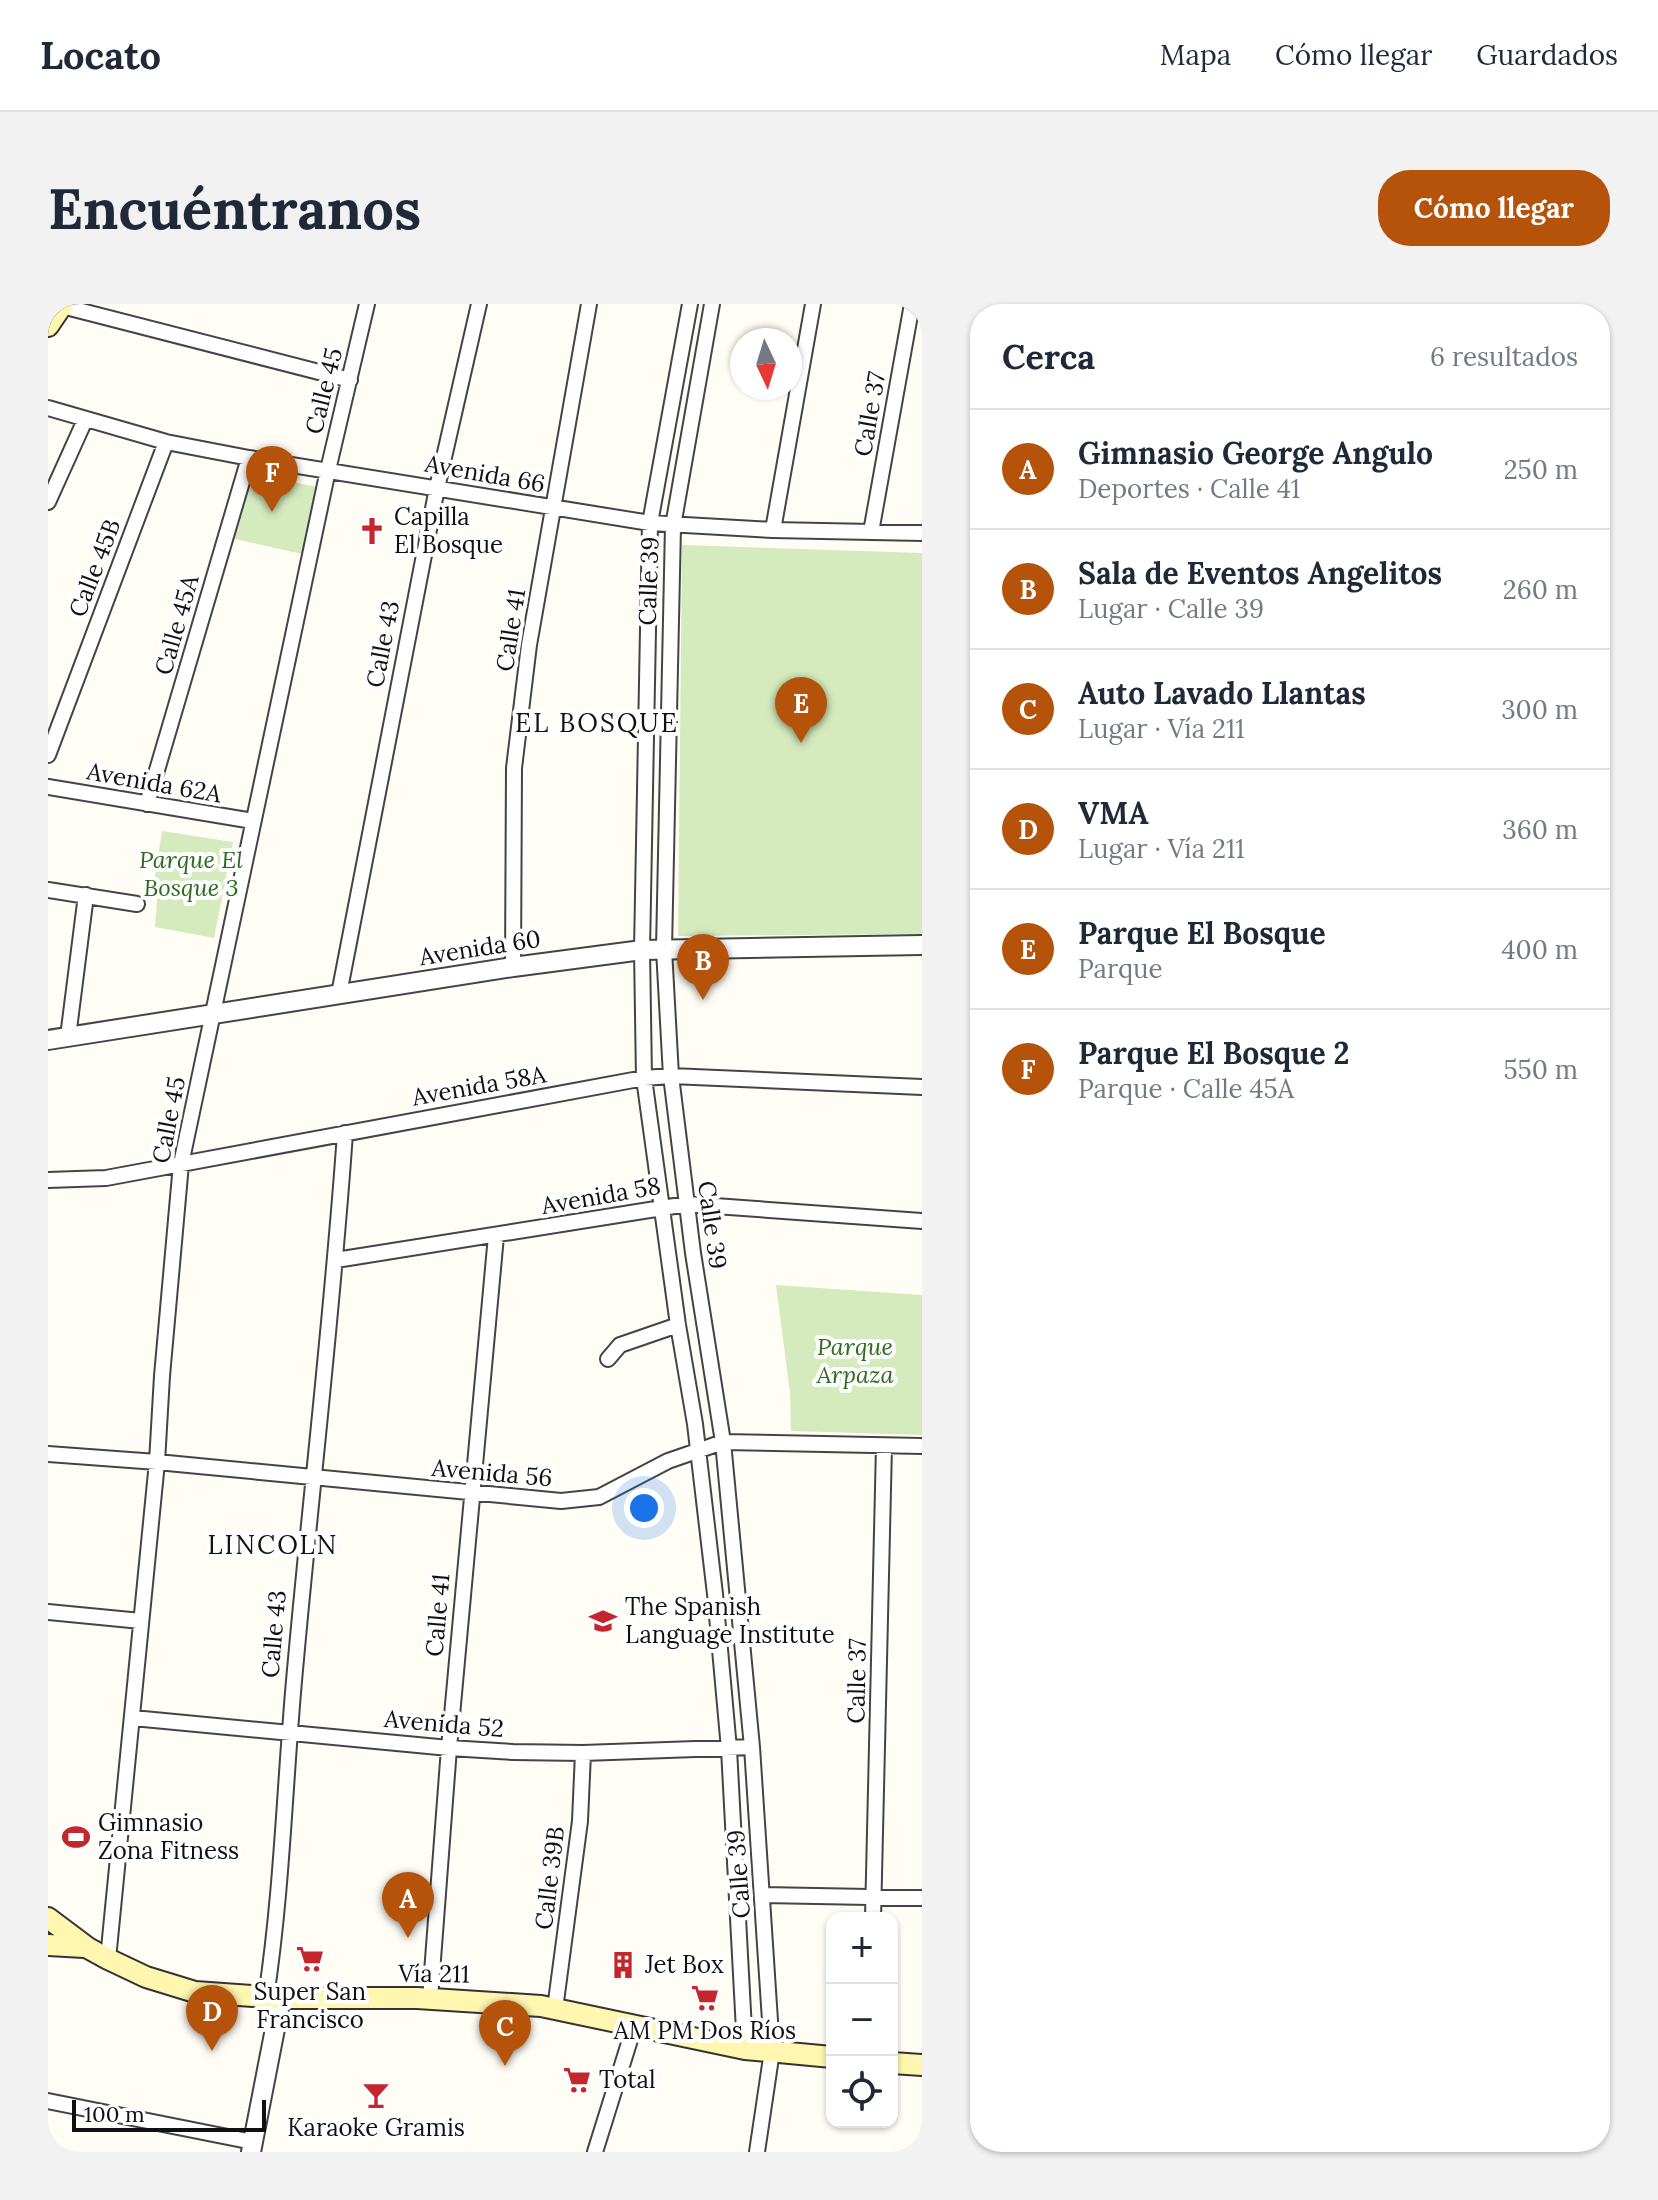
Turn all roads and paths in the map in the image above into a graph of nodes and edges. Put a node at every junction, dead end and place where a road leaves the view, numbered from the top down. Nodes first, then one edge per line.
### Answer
1 (367, 304) edge
2 (479, 304) edge
3 (589, 304) edge
4 (690, 304) edge
5 (712, 304) edge
6 (813, 304) edge
7 (912, 304) edge
8 (62, 305) edge
9 (48, 326) edge
10 (350, 380) junction
11 (48, 408) edge
12 (85, 420) junction
13 (166, 442) junction
14 (249, 458) junction
15 (328, 470) junction
16 (437, 488) junction
17 (48, 502) edge
18 (555, 509) junction
19 (650, 523) junction
20 (673, 526) junction
21 (773, 530) junction
22 (871, 532) junction
23 (922, 533) edge
24 (48, 755) edge
25 (48, 787) edge
26 (147, 804) junction
27 (253, 821) junction
28 (48, 890) edge
29 (86, 895) junction
30 (137, 904) dead end
31 (922, 945) edge
32 (664, 949) junction
33 (642, 950) junction
34 (513, 967) junction
35 (339, 994) junction
36 (214, 1014) junction
37 (68, 1037) junction
38 (48, 1040) edge
39 (671, 1076) junction
40 (644, 1078) junction
41 (922, 1087) edge
42 (345, 1133) junction
43 (181, 1164) junction
44 (48, 1180) edge
45 (687, 1204) junction
46 (661, 1207) junction
47 (922, 1221) edge
48 (496, 1236) junction
49 (336, 1260) junction
50 (678, 1325) junction
51 (608, 1359) dead end
52 (723, 1442) junction
53 (884, 1446) junction
54 (922, 1446) edge
55 (698, 1450) junction
56 (48, 1454) edge
57 (157, 1462) junction
58 (312, 1479) junction
59 (471, 1494) junction
60 (48, 1612) edge
61 (141, 1621) junction
62 (133, 1718) junction
63 (289, 1732) junction
64 (752, 1747) junction
65 (449, 1748) junction
66 (729, 1749) junction
67 (583, 1753) junction
68 (763, 1895) junction
69 (874, 1897) junction
70 (922, 1898) edge
71 (873, 1912) edge
72 (48, 1918) edge
73 (48, 1945) edge
74 (88, 1948) junction
75 (108, 1959) junction
76 (274, 1998) junction
77 (430, 1999) junction
78 (555, 2009) junction
79 (634, 2027) junction
80 (745, 2049) junction
81 (772, 2051) junction
82 (826, 2056) edge
83 (898, 2063) edge
84 (922, 2065) edge
85 (48, 2101) edge
86 (252, 2147) edge
87 (595, 2152) edge
88 (757, 2152) edge

1 - 10 street, Calle 45
2 - 16 street, Calle 43
3 - 18 street, Calle 41
4 - 19 street, Calle 39
5 - 20 street, Calle 39
6 - 21 street
7 - 22 street, Calle 37
8 - 9 main road
8 - 10 street
10 - 15 street, Calle 45
11 - 12 street, Avenida 66
12 - 13 street, Avenida 66
12 - 17 street
13 - 14 street, Avenida 66
13 - 24 street, Calle 45B
14 - 15 street, Avenida 66
14 - 26 street, Calle 45A
15 - 16 street, Avenida 66
15 - 27 street, Calle 45
16 - 18 street, Avenida 66
16 - 35 street, Calle 43
18 - 19 street, Avenida 66
18 - 34 street, Calle 41
19 - 20 street, Avenida 66
19 - 33 street, Calle 39
20 - 21 street, Avenida 66
20 - 32 street, Calle 39
21 - 22 street, Avenida 66
22 - 23 street, Avenida 66
25 - 26 street, Avenida 62A
26 - 27 street, Avenida 62A
27 - 36 street, Calle 45
28 - 29 street
29 - 30 street
29 - 37 street
31 - 32 street, Avenida 60
32 - 33 street, Avenida 60
32 - 39 street, Calle 39
33 - 34 street, Avenida 60
33 - 40 street, Calle 39
34 - 35 street, Avenida 60
35 - 36 street, Avenida 60
36 - 37 street, Avenida 60
36 - 43 street, Calle 45
37 - 38 street, Avenida 60
39 - 40 street, Avenida 58A
39 - 41 street, Avenida 58A
39 - 45 street, Calle 39
40 - 42 street, Avenida 58A
40 - 46 street, Calle 39
42 - 43 street, Avenida 58A
42 - 49 street, Calle 43
43 - 44 street, Avenida 58A
43 - 57 street, Calle 45
45 - 46 street, Avenida 58
45 - 47 street, Avenida 58
45 - 52 street, Calle 39
46 - 48 street, Avenida 58
46 - 50 street, Calle 39
48 - 49 street, Avenida 58
48 - 59 street, Calle 41
49 - 58 street, Calle 43
50 - 51 street
50 - 55 street, Calle 39
52 - 53 street, Avenida 56
52 - 55 street, Avenida 56
52 - 64 street, Calle 39
53 - 54 street, Avenida 56
53 - 69 street, Calle 37
55 - 59 street, Avenida 56
55 - 66 street, Calle 39
56 - 57 street, Avenida 56
57 - 58 street, Avenida 56
57 - 61 street, Calle 45
58 - 59 street, Avenida 56
58 - 63 street, Calle 43
59 - 65 street, Calle 41
60 - 61 street
61 - 62 street, Calle 45
62 - 63 street, Avenida 52
62 - 75 street, Calle 45
63 - 65 street, Avenida 52
63 - 76 street, Calle 43
64 - 66 street, Avenida 52
64 - 68 street, Calle 39
65 - 67 street, Avenida 52
65 - 77 street, Calle 41
66 - 67 street, Avenida 52
66 - 80 street, Calle 39
67 - 78 street, Calle 39B
68 - 69 street
68 - 81 street, Calle 39
69 - 70 street
69 - 71 street, Calle 37
72 - 74 main road, Vía 211
73 - 74 main road
74 - 75 main road, Vía 211
75 - 76 main road, Vía 211
76 - 77 main road, Vía 211
76 - 86 street, Calle 43
77 - 78 main road, Vía 211
78 - 79 main road, Vía 211
79 - 80 main road, Vía 211
79 - 87 street
80 - 81 main road, Vía 211
81 - 82 main road, Vía 211
81 - 88 street, Calle 39
83 - 84 main road
85 - 86 street

